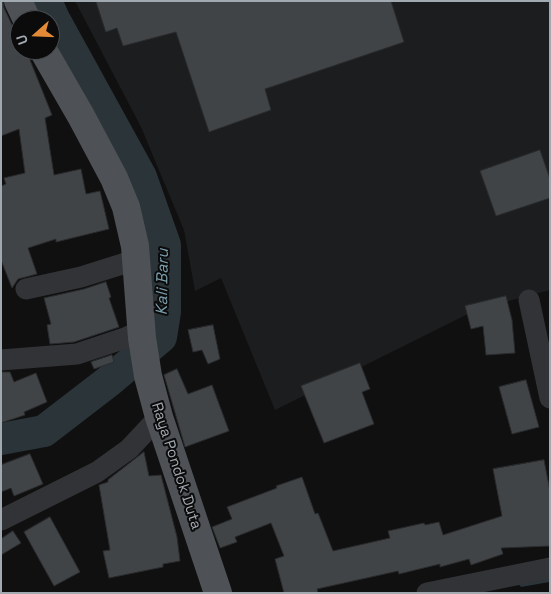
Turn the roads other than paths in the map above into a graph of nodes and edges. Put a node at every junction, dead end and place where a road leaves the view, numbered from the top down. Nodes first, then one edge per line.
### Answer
1 (49, 60) edge
2 (135, 260) junction
3 (26, 289) dead end
4 (530, 300) dead end
5 (142, 334) junction
6 (1, 360) edge
7 (550, 398) edge
8 (159, 417) junction
9 (1, 520) edge
10 (550, 568) edge
11 (222, 590) edge
12 (427, 593) edge

1 - 2 main road, Raya Pondok Duta
2 - 3 street
2 - 5 main road, Raya Pondok Duta
4 - 7 street
5 - 6 street
5 - 8 main road, Raya Pondok Duta
8 - 9 street
8 - 11 main road, Raya Pondok Duta
10 - 12 street

